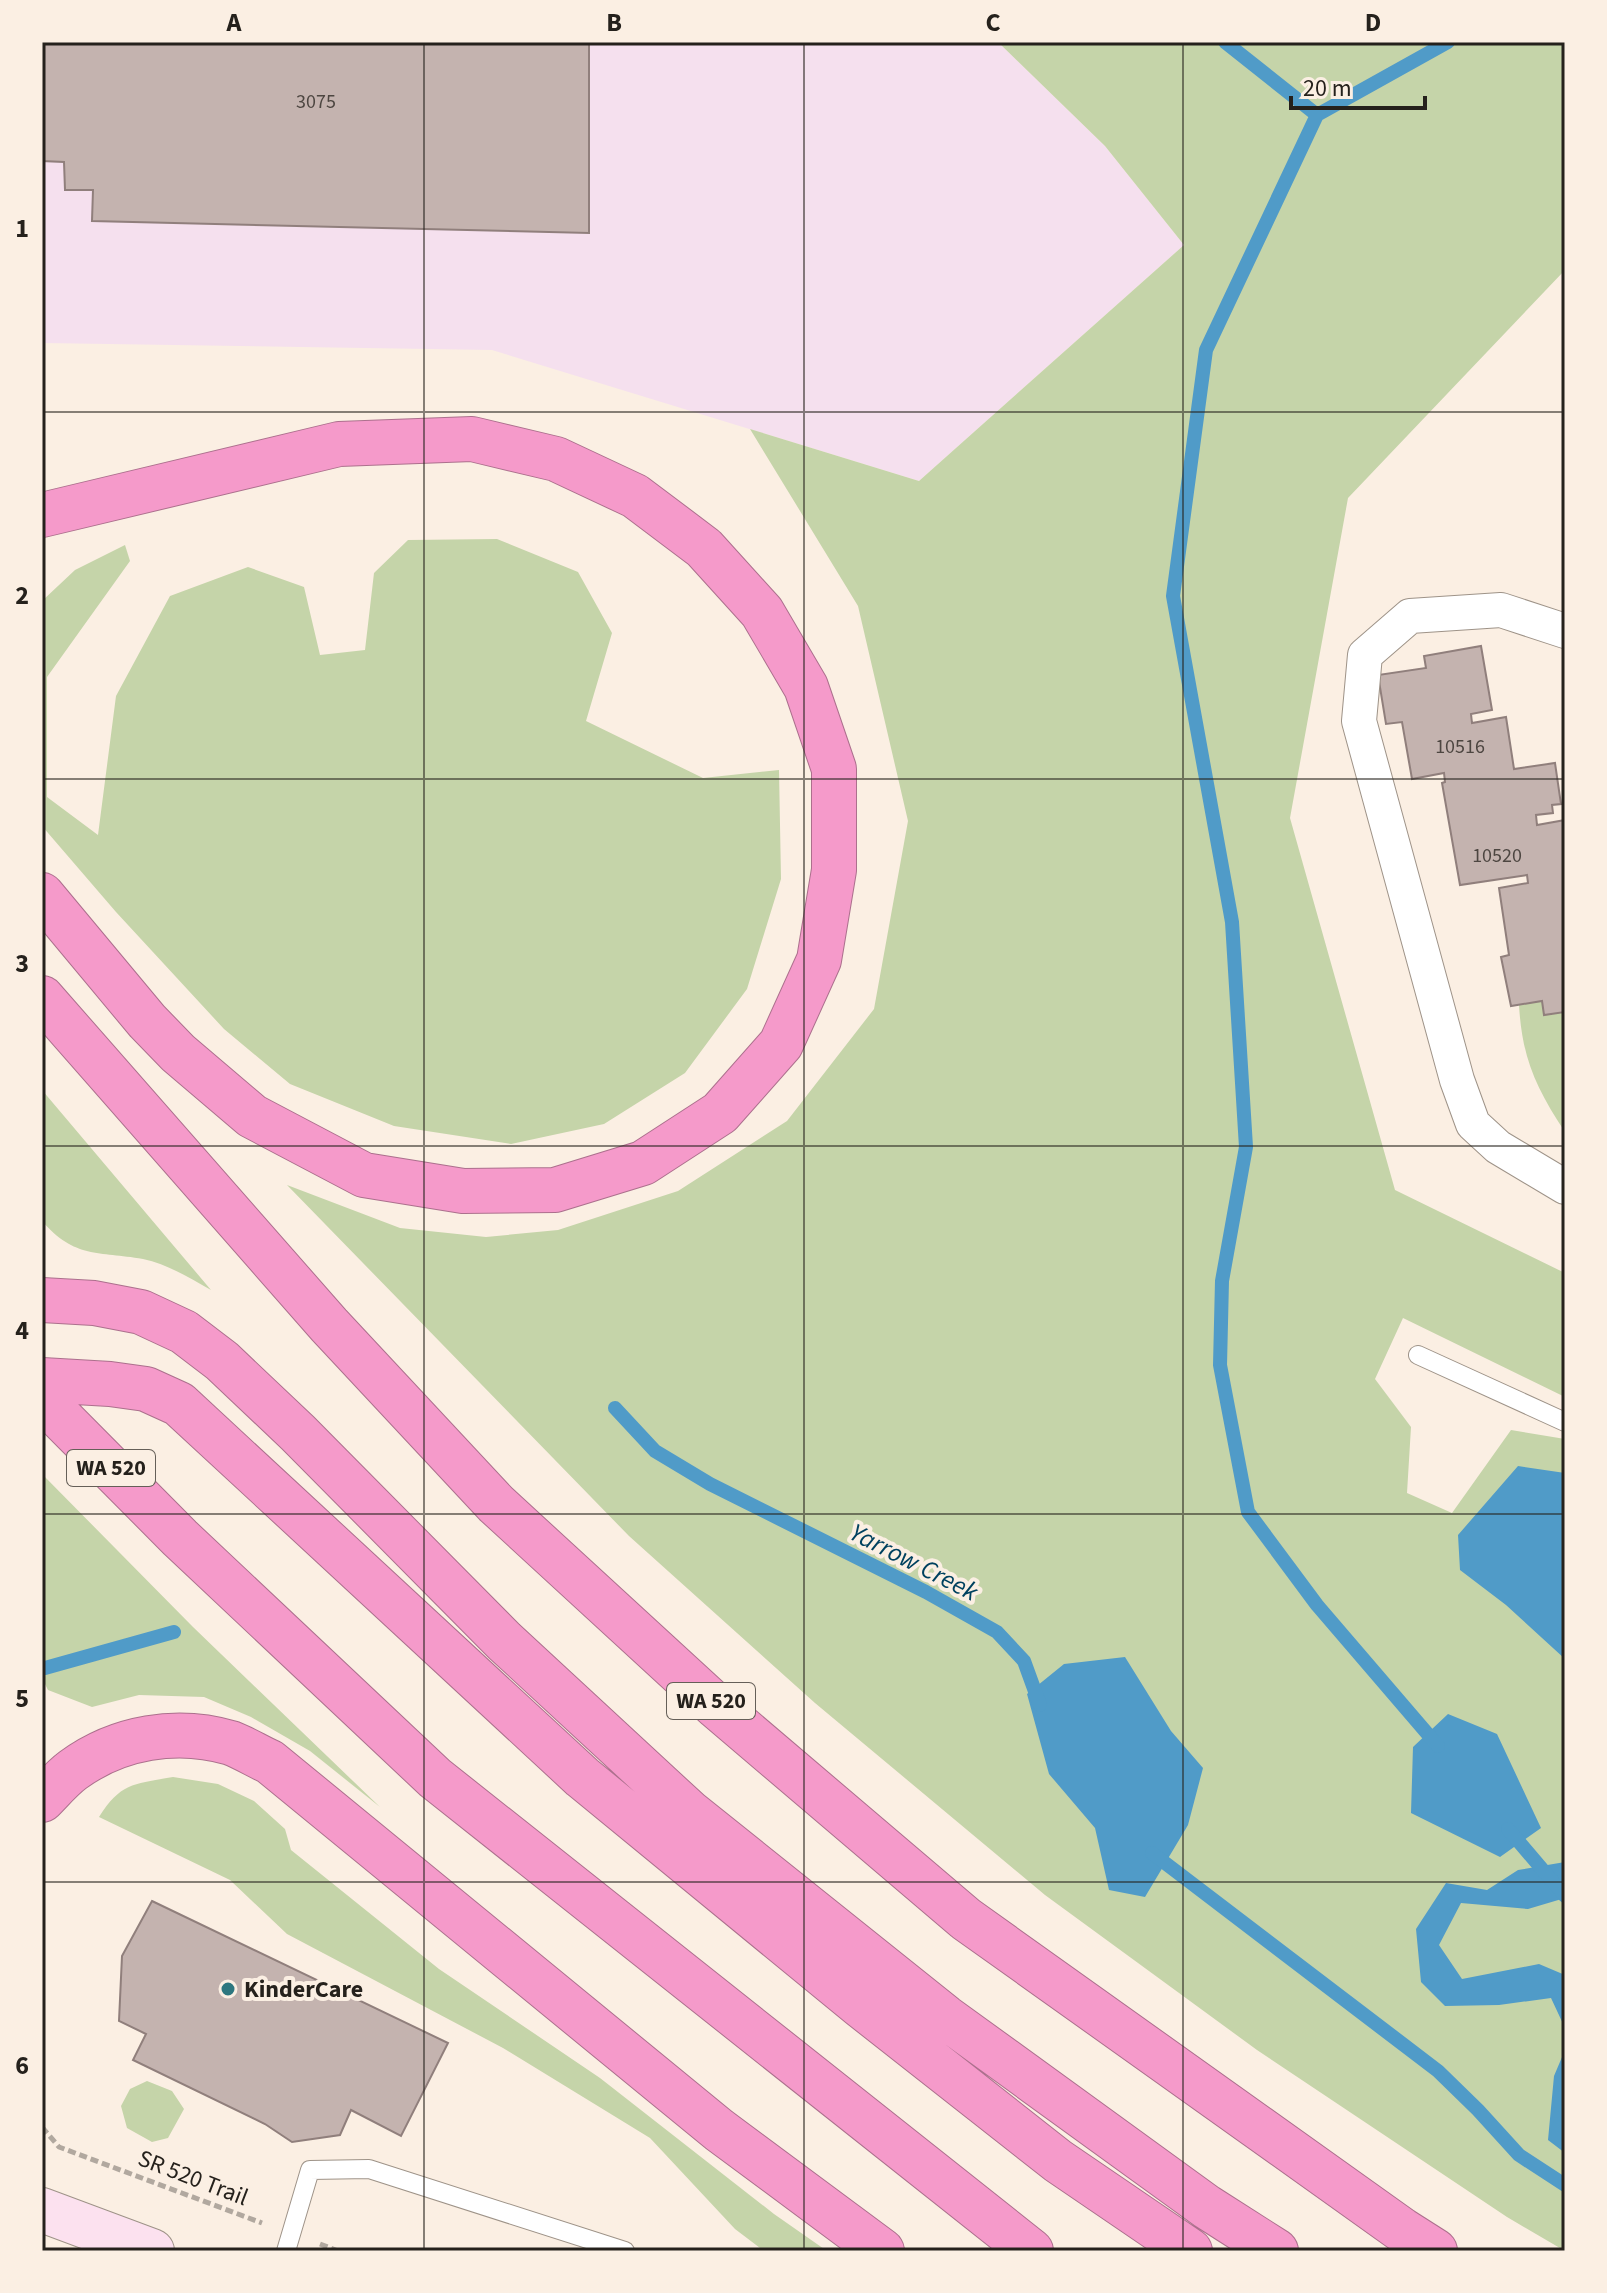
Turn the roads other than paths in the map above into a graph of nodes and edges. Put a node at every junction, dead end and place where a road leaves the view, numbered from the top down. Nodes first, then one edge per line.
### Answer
1 (42, 515) edge
2 (1565, 631) edge
3 (42, 895) edge
4 (42, 998) edge
5 (1565, 1187) edge
6 (42, 1300) edge
7 (1418, 1355) dead end
8 (42, 1380) edge
9 (42, 1399) edge
10 (1565, 1422) edge
11 (42, 1800) edge
12 (42, 2210) edge
13 (289, 2242) edge
14 (152, 2251) edge
15 (625, 2251) edge
16 (882, 2251) edge
17 (1031, 2251) edge
18 (1190, 2251) edge
19 (1276, 2251) edge
20 (1435, 2251) edge

1 - 3 highway
2 - 5 street
4 - 20 highway, WA 520
6 - 19 highway
7 - 10 lane
8 - 18 highway
9 - 17 highway, WA 520
11 - 16 highway
12 - 14 main road
13 - 15 lane

